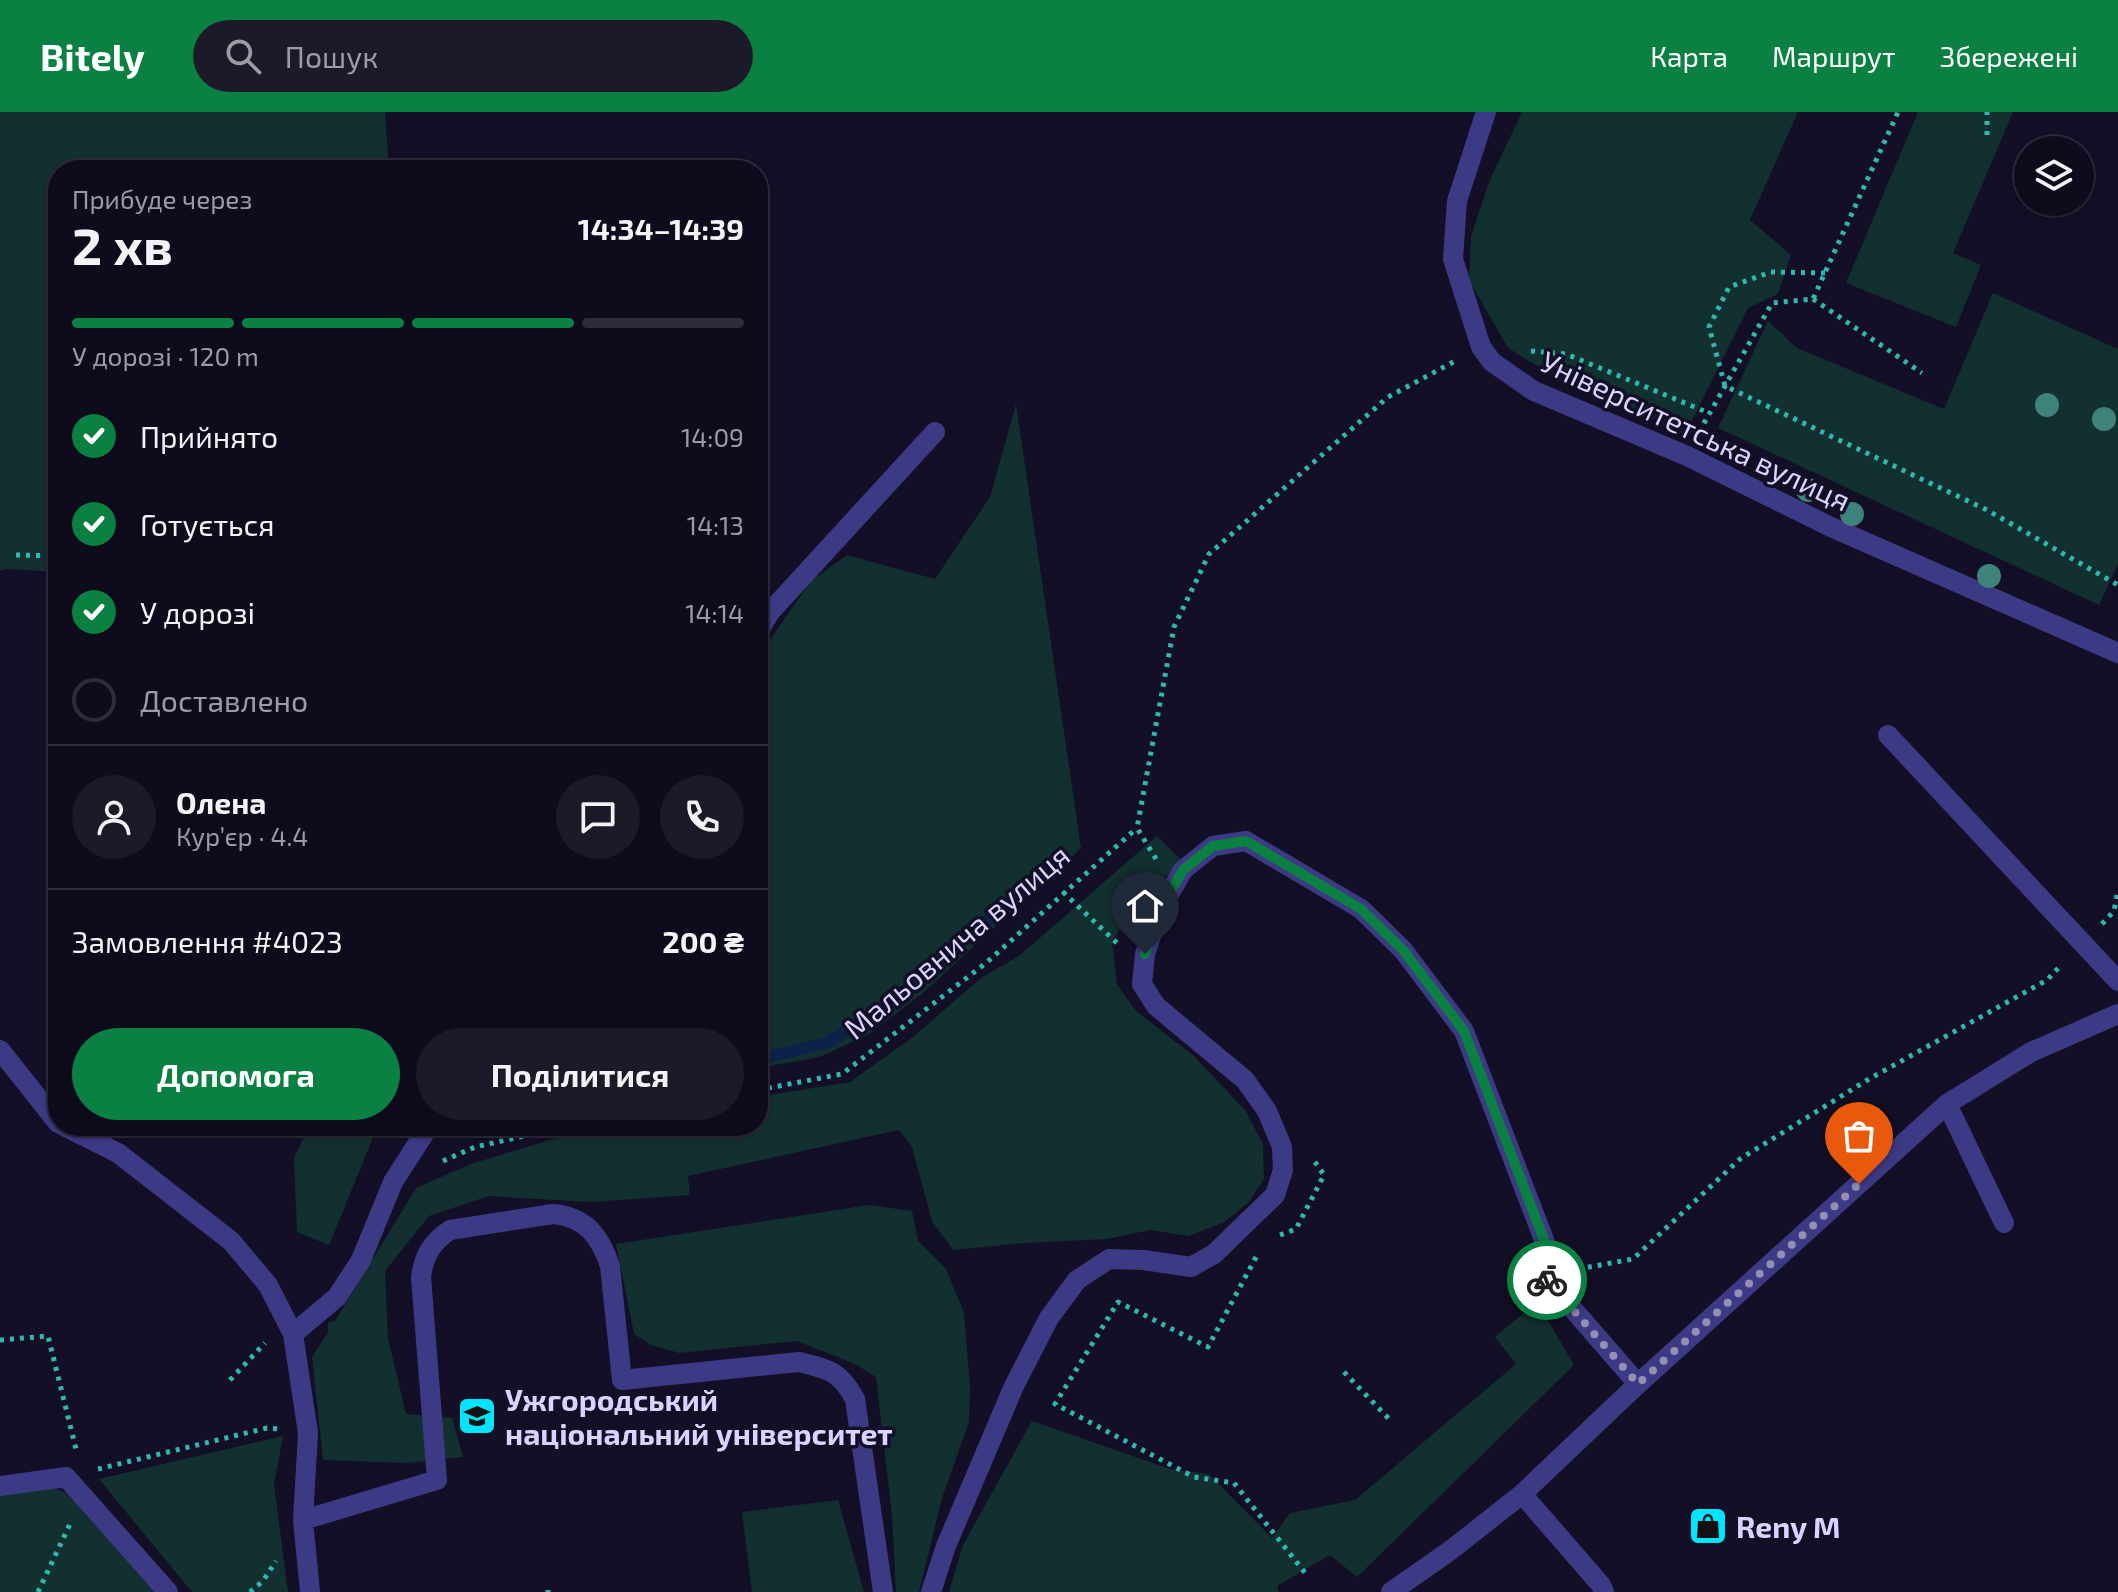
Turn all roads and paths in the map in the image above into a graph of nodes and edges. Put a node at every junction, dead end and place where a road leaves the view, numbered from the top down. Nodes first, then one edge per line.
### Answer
1 (1486, 112) edge
2 (1898, 112) edge
3 (1987, 112) edge
4 (1987, 135) dead end
5 (1825, 273) junction
6 (1813, 299) junction
7 (1481, 347) junction
8 (1922, 373) dead end
9 (1725, 386) junction
10 (1709, 413) junction
11 (935, 432) dead end
12 (1687, 456) junction
13 (16, 555) dead end
14 (48, 556) edge
15 (2118, 585) edge
16 (768, 615) edge
17 (2118, 653) edge
18 (1888, 735) dead end
19 (2118, 890) edge
20 (1063, 892) junction
21 (2083, 943) junction
22 (1144, 969) junction
23 (2118, 981) edge
24 (2118, 1014) edge
25 (0, 1050) edge
26 (768, 1088) edge
27 (1947, 1104) junction
28 (48, 1113) edge
29 (84, 1136) edge
30 (423, 1136) edge
31 (524, 1136) edge
32 (393, 1182) junction
33 (2004, 1223) dead end
34 (1544, 1276) junction
35 (293, 1334) junction
36 (0, 1340) edge
37 (260, 1348) dead end
38 (1344, 1372) dead end
39 (230, 1380) dead end
40 (1638, 1384) junction
41 (1390, 1420) dead end
42 (308, 1433) junction
43 (74, 1475) junction
44 (0, 1486) edge
45 (1522, 1494) junction
46 (1245, 1496) dead end
47 (86, 1500) junction
48 (303, 1520) junction
49 (1306, 1574) dead end
50 (38, 1592) edge
51 (168, 1592) edge
52 (310, 1592) edge
53 (883, 1592) edge
54 (931, 1592) edge
55 (1391, 1592) edge
56 (1604, 1592) edge

1 - 7 street, Університетська вулиця
2 - 5 path
3 - 4 path
5 - 6 path
5 - 9 path
6 - 8 path
6 - 9 path
7 - 10 path
7 - 12 street, Університетська вулиця
7 - 20 path, Мальовнича вулиця
9 - 10 path
9 - 15 path
10 - 12 path
11 - 16 street
12 - 17 street, Університетська вулиця
13 - 14 path
18 - 21 street
19 - 21 path
20 - 22 path
20 - 26 path, Мальовнича вулиця
21 - 23 street
21 - 34 path
22 - 34 street
22 - 54 street
24 - 27 street
25 - 28 street
27 - 33 street
27 - 40 street
29 - 35 street
30 - 32 street
31 - 32 path
32 - 35 street
34 - 40 street
35 - 42 street
36 - 43 path
37 - 39 path
38 - 41 path
40 - 45 street
42 - 43 path
42 - 48 street
43 - 44 street
43 - 47 street
45 - 55 street
45 - 56 street
46 - 49 path
47 - 50 path
47 - 51 street
48 - 52 street
48 - 53 street

